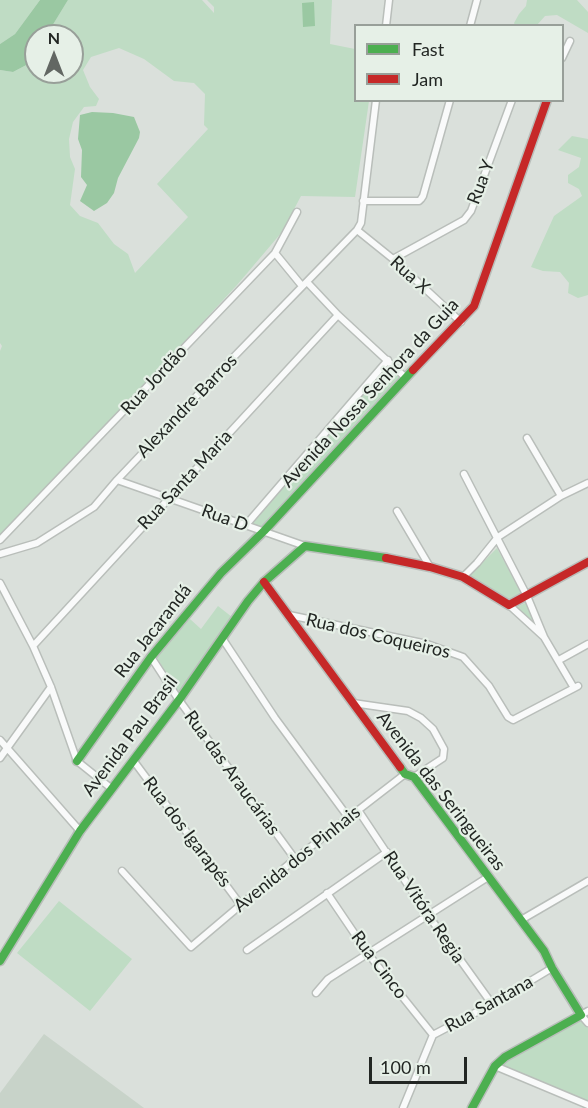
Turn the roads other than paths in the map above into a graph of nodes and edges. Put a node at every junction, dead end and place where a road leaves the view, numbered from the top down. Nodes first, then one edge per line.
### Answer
1 (389, 0) edge
2 (477, 0) edge
3 (386, 24) edge
4 (471, 24) edge
5 (570, 41) dead end
6 (564, 54) edge
7 (376, 102) edge
8 (449, 102) edge
9 (511, 102) edge
10 (546, 102) edge
11 (363, 201) junction
12 (297, 212) dead end
13 (357, 231) junction
14 (275, 253) junction
15 (393, 259) junction
16 (305, 284) junction
17 (338, 315) junction
18 (461, 322) junction
19 (388, 360) junction
20 (406, 378) junction
21 (527, 438) dead end
22 (464, 474) dead end
23 (117, 480) junction
24 (588, 483) edge
25 (561, 496) junction
26 (170, 497) junction
27 (397, 511) dead end
28 (245, 526) junction
29 (264, 531) junction
30 (498, 537) junction
31 (0, 540) edge
32 (305, 546) junction
33 (0, 554) edge
34 (588, 562) edge
35 (430, 567) junction
36 (463, 577) junction
37 (0, 582) edge
38 (264, 582) junction
39 (527, 596) junction
40 (509, 604) junction
41 (289, 615) junction
42 (544, 637) junction
43 (222, 638) junction
44 (588, 644) edge
45 (33, 645) junction
46 (151, 657) junction
47 (559, 660) junction
48 (51, 687) junction
49 (179, 700) junction
50 (353, 703) junction
51 (0, 740) edge
52 (7, 749) junction
53 (0, 758) edge
54 (77, 760) junction
55 (133, 760) junction
56 (410, 775) junction
57 (112, 789) junction
58 (358, 810) junction
59 (348, 817) junction
60 (80, 831) junction
61 (387, 852) junction
62 (295, 859) junction
63 (122, 871) dead end
64 (488, 877) junction
65 (588, 881) edge
66 (327, 893) junction
67 (240, 904) junction
68 (428, 915) junction
69 (521, 920) junction
70 (247, 950) dead end
71 (369, 955) junction
72 (0, 961) edge
73 (552, 968) junction
74 (316, 993) dead end
75 (492, 1004) junction
76 (585, 1013) edge
77 (588, 1023) edge
78 (433, 1035) junction
79 (495, 1066) junction
80 (588, 1107) edge
81 (403, 1108) edge
82 (472, 1108) edge

1 - 3 street
2 - 4 street
5 - 6 street
7 - 11 street
8 - 11 street
9 - 15 street, Rua Y
10 - 18 street, Avenida Nossa Senhora da Guia
11 - 13 street
12 - 14 street, Rua Jordão
13 - 15 street, Rua X
13 - 16 street, Alexandre Barros
14 - 16 street
14 - 31 street, Rua Jordão
15 - 18 street, Rua X
16 - 17 street
16 - 23 street, Alexandre Barros
17 - 19 street
17 - 26 street, Rua Santa Maria
18 - 20 street, Avenida Nossa Senhora da Guia
19 - 20 street
19 - 28 street, Avenida Nossa Senhora da Guia
20 - 29 street, Avenida Nossa Senhora da Guia
21 - 25 street
22 - 30 street
23 - 26 street, Rua D
23 - 33 street, Alexandre Barros
24 - 25 street
25 - 30 street
26 - 28 street, Rua D
26 - 45 street, Rua Santa Maria
27 - 35 street
28 - 29 street, Rua D
29 - 32 street, Rua D
29 - 46 street, Rua Jacarandá
30 - 36 street
30 - 39 street
32 - 35 street
32 - 38 street, Avenida Pau Brasil
34 - 39 street
35 - 36 street
36 - 40 street
37 - 45 street
38 - 41 street, Avenida das Seringueiras
38 - 43 street, Avenida Pau Brasil
39 - 40 street
39 - 42 street
40 - 42 street
41 - 47 street, Rua dos Coqueiros
41 - 50 street, Avenida das Seringueiras
42 - 47 street
43 - 49 street, Avenida Pau Brasil
43 - 59 street
44 - 47 street
45 - 48 street
46 - 49 street, Rua das Araucárias
46 - 54 street, Rua Jacarandá
48 - 52 street
48 - 54 street
49 - 55 street, Avenida Pau Brasil
49 - 62 street, Rua das Araucárias
50 - 56 street, Avenida das Seringueiras
50 - 56 street, Avenida dos Pinhais
51 - 52 street
52 - 53 street
52 - 60 street
54 - 57 street
55 - 57 street, Avenida Pau Brasil
55 - 67 street, Rua dos Igarapés
56 - 58 street, Avenida dos Pinhais
56 - 64 street, Avenida das Seringueiras
57 - 60 street, Avenida Pau Brasil
58 - 59 street, Avenida dos Pinhais
58 - 61 street, Rua Vitóra Regia
59 - 62 street, Avenida dos Pinhais
60 - 72 street, Avenida Pau Brasil
61 - 66 street
61 - 68 street, Rua Vitóra Regia
62 - 67 street, Avenida dos Pinhais
63 - 67 street, Avenida dos Pinhais
64 - 68 street
64 - 69 street, Avenida das Seringueiras
65 - 69 street
66 - 70 street
66 - 71 street, Rua Cinco
68 - 71 street
68 - 75 street, Rua Vitóra Regia
69 - 73 street, Avenida das Seringueiras
71 - 74 street
71 - 78 street, Rua Cinco
73 - 75 street, Rua Santana
73 - 76 street, Avenida das Seringueiras
75 - 78 street, Rua Santana
76 - 77 street, Avenida das Seringueiras
76 - 79 street
78 - 81 street, Rua Santana
79 - 80 street
79 - 82 street

